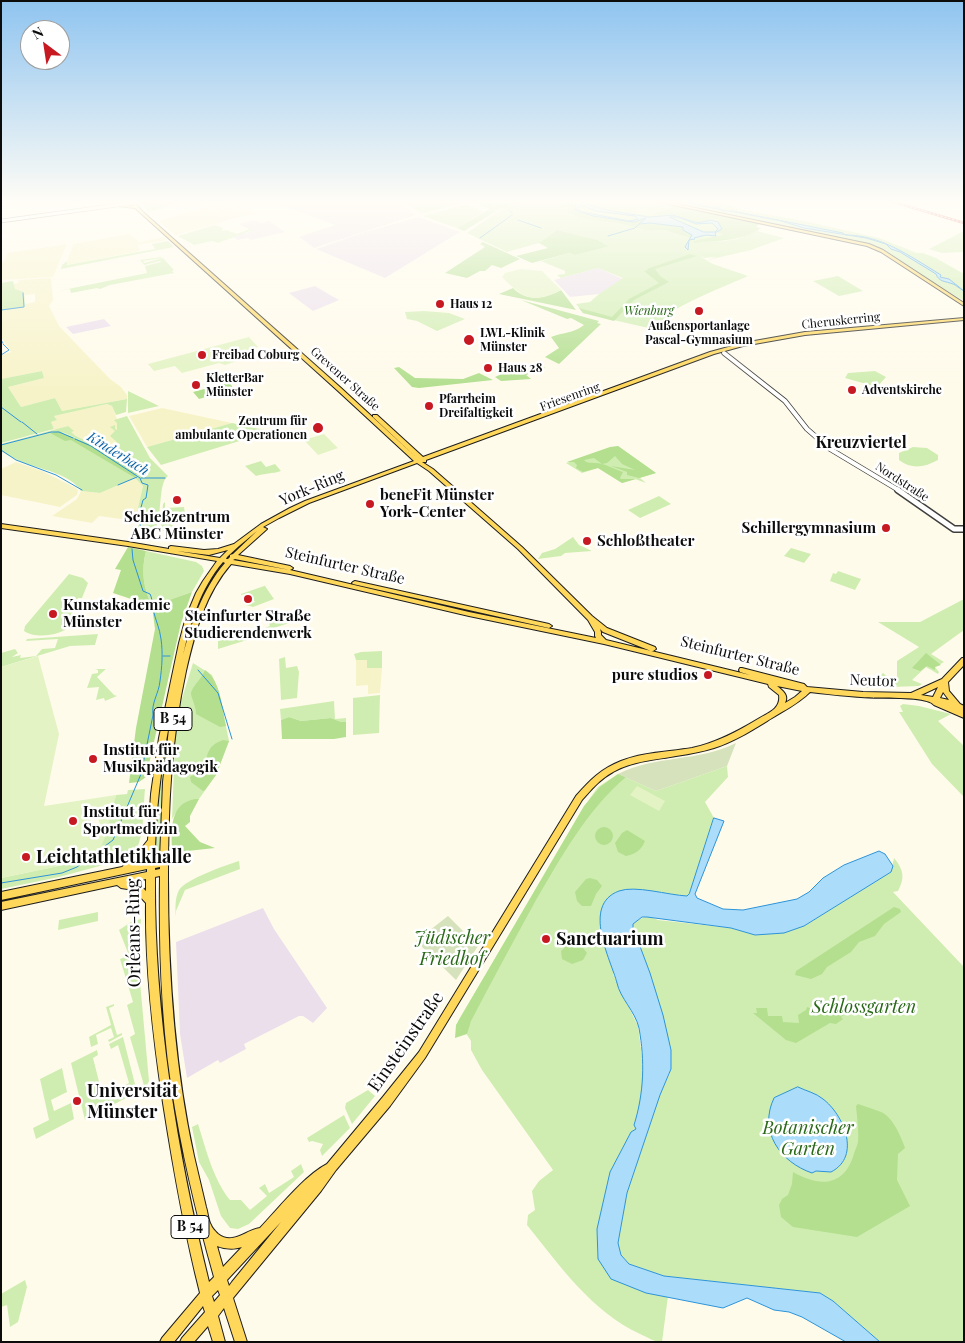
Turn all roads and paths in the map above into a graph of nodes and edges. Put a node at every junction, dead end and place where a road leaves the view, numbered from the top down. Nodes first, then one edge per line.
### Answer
1 (200, 263) edge
2 (901, 263) edge
3 (964, 305) edge
4 (964, 319) edge
5 (722, 352) junction
6 (421, 461) junction
7 (1, 524) edge
8 (964, 529) edge
9 (243, 543) junction
10 (202, 554) junction
11 (228, 558) junction
12 (259, 561) junction
13 (211, 573) junction
14 (590, 618) junction
15 (598, 636) junction
16 (604, 642) junction
17 (653, 649) junction
18 (964, 660) edge
19 (763, 680) junction
20 (944, 681) junction
21 (809, 689) junction
22 (912, 696) junction
23 (935, 701) junction
24 (964, 709) edge
25 (779, 710) junction
26 (964, 715) edge
27 (151, 842) junction
28 (150, 865) junction
29 (163, 867) junction
30 (119, 872) junction
31 (150, 875) junction
32 (113, 883) junction
33 (1, 896) edge
34 (150, 901) junction
35 (1, 906) edge
36 (332, 1166) junction
37 (271, 1224) junction
38 (208, 1230) junction
39 (221, 1277) junction
40 (206, 1293) junction
41 (227, 1296) junction
42 (211, 1314) junction
43 (166, 1342) edge
44 (186, 1342) edge
45 (219, 1342) edge
46 (241, 1342) edge

1 - 6 main road, Grevener Straße
2 - 3 main road
4 - 5 main road, Cheruskerring
5 - 6 main road, Friesenring
5 - 8 street, Nordstraße
6 - 9 main road, York-Ring
6 - 14 main road, Grevener Straße
7 - 10 main road, Steinfurter Straße
9 - 10 main road
9 - 11 main road, York-Ring
9 - 12 main road
10 - 11 main road, Steinfurter Straße
10 - 13 main road
11 - 12 main road, Steinfurter Straße
11 - 13 main road, Orléans-Ring
11 - 16 main road, Steinfurter Straße
11 - 29 main road, Orléans-Ring / B 54
12 - 15 main road, Steinfurter Straße
13 - 27 main road, Orléans-Ring / B 54
14 - 15 main road, Grevener Straße
14 - 17 main road, Grevener Straße
15 - 16 main road, Grevener Straße
15 - 17 main road, Steinfurter Straße
16 - 19 main road, Steinfurter Straße
17 - 21 main road, Steinfurter Straße
18 - 20 main road
19 - 21 main road, Steinfurter Straße
19 - 25 main road
20 - 22 main road
20 - 23 main road
20 - 24 main road
21 - 22 main road, Neutor
21 - 25 main road, Einsteinstraße
22 - 23 main road, Neutor
23 - 24 main road
23 - 26 main road
25 - 36 main road, Einsteinstraße
27 - 28 main road, Orléans-Ring / B 54
27 - 30 main road
28 - 29 main road
28 - 30 main road
28 - 31 main road, Orléans-Ring / B 54
29 - 31 main road
29 - 38 main road, Orléans-Ring / B 54
30 - 33 main road
31 - 32 main road
31 - 34 main road, Orléans-Ring / B 54
32 - 34 main road
32 - 35 main road
34 - 40 main road, Orléans-Ring / B 54
36 - 37 main road, Einsteinstraße
36 - 41 main road, Einsteinstraße
37 - 38 main road
37 - 39 main road, Einsteinstraße
38 - 39 main road, Orléans-Ring / B 54
39 - 40 main road, Einsteinstraße
39 - 41 main road, Orléans-Ring / B 54
40 - 42 main road, Orléans-Ring / B 54
40 - 43 main road, Einsteinstraße
41 - 42 main road, Einsteinstraße
41 - 46 main road, B 54
42 - 44 main road, Einsteinstraße
42 - 45 main road, B 54

